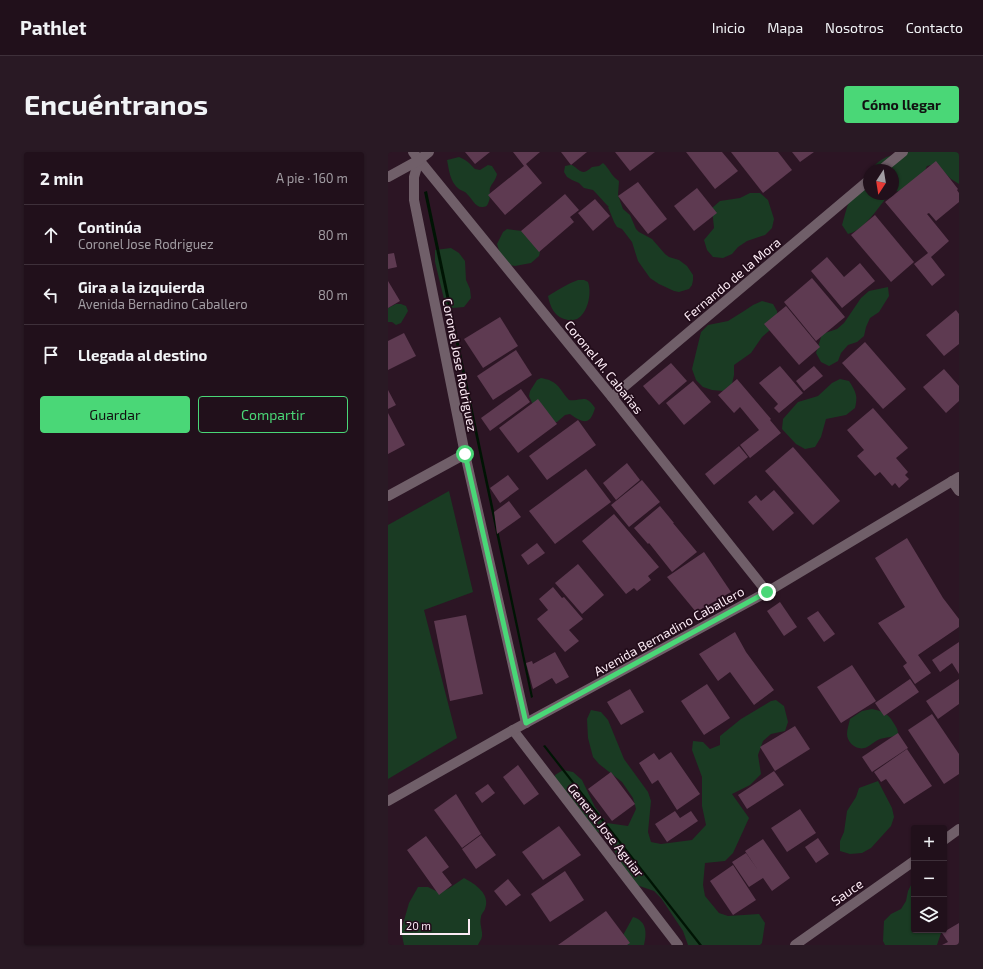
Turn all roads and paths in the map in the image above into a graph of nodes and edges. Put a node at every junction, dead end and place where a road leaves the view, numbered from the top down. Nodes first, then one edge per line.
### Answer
1 (429, 152) edge
2 (903, 152) edge
3 (416, 156) edge
4 (888, 164) edge
5 (388, 177) edge
6 (863, 185) edge
7 (612, 397) junction
8 (465, 454) junction
9 (956, 479) edge
10 (959, 491) edge
11 (388, 496) edge
12 (767, 592) junction
13 (526, 723) junction
14 (513, 730) junction
15 (388, 801) edge
16 (959, 829) edge
17 (947, 838) edge
18 (911, 863) edge
19 (678, 945) edge
20 (795, 945) edge

1 - 3 street
2 - 4 street
3 - 5 street
3 - 7 street, Coronel M. Cabañas
3 - 8 street, Coronel Jose Rodriguez
6 - 7 street, Fernando de la Mora
7 - 12 street, Coronel M. Cabañas
8 - 11 street
8 - 13 street, Coronel Jose Rodriguez
9 - 10 street
9 - 12 street, Avenida Bernadino Caballero
12 - 13 street, Avenida Bernadino Caballero
13 - 14 street, Avenida Bernadino Caballero
14 - 15 street, Avenida Bernadino Caballero
14 - 19 street, General Jose Aguiar
16 - 17 street
18 - 20 street, Sauce

